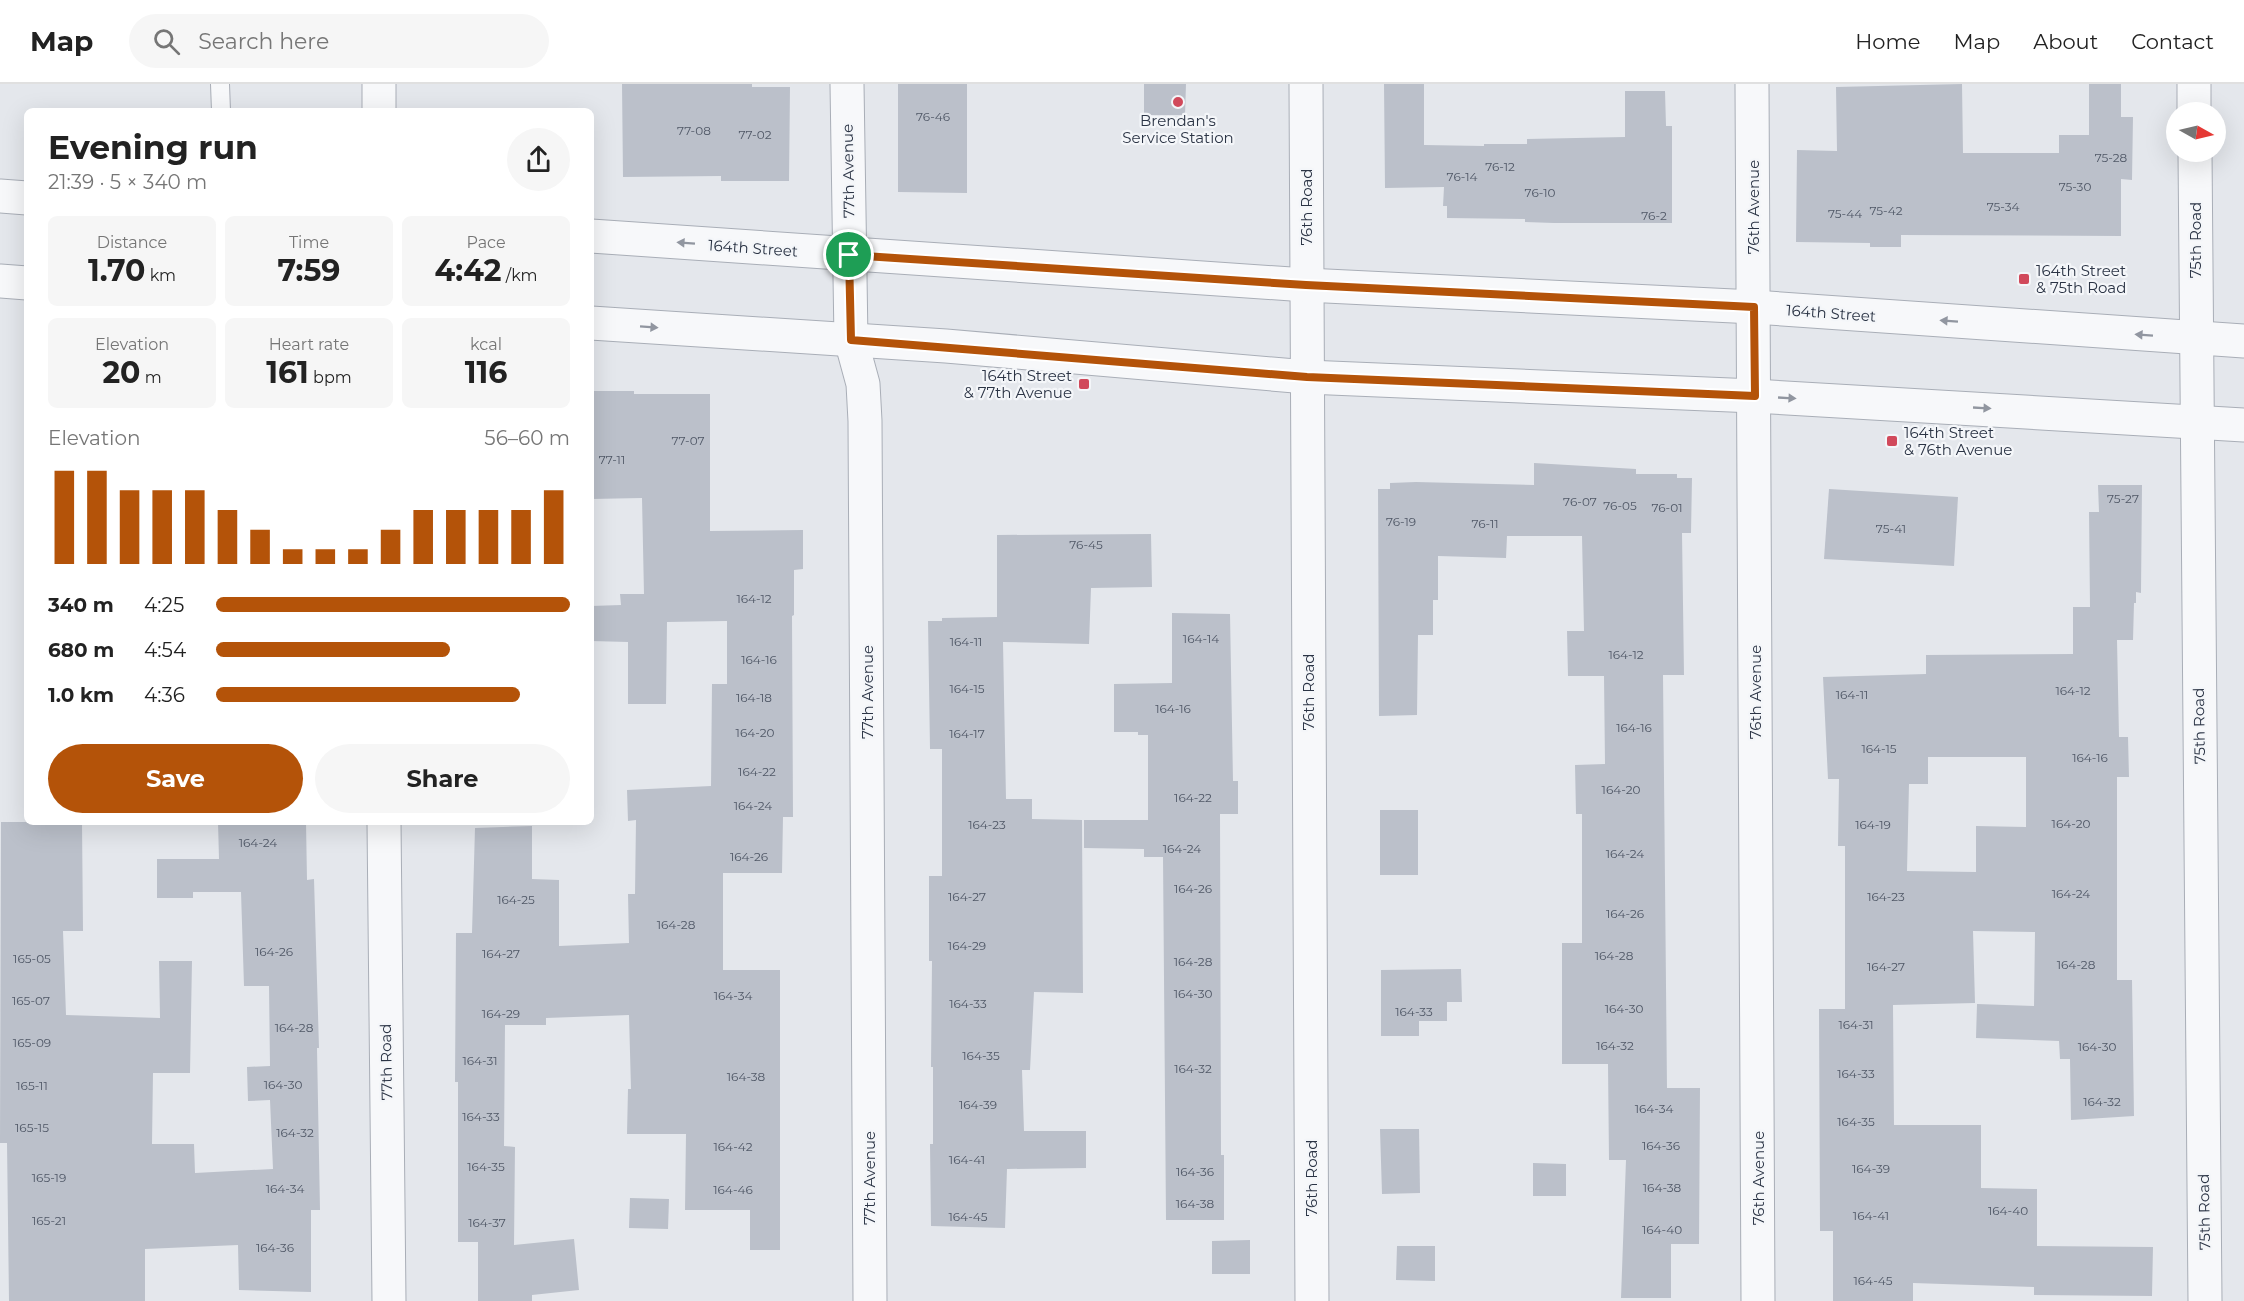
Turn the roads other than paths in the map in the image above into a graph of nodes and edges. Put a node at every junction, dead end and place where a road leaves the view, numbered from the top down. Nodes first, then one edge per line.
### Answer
1 (220, 84) edge
2 (380, 84) edge
3 (847, 84) edge
4 (1306, 84) edge
5 (1752, 84) edge
6 (2194, 84) edge
7 (2194, 102) edge
8 (221, 108) edge
9 (380, 108) edge
10 (2194, 162) edge
11 (0, 196) edge
12 (24, 198) edge
13 (594, 237) edge
14 (849, 255) junction
15 (0, 281) edge
16 (24, 283) edge
17 (1306, 285) junction
18 (1754, 307) junction
19 (594, 323) edge
20 (2195, 339) junction
21 (851, 340) junction
22 (2244, 341) edge
23 (1307, 377) junction
24 (1755, 396) junction
25 (2196, 421) junction
26 (2244, 425) edge
27 (384, 825) edge
28 (389, 1301) edge
29 (870, 1301) edge
30 (1312, 1301) edge
31 (1758, 1301) edge
32 (2205, 1301) edge

1 - 8 lane
2 - 9 street
3 - 14 street, 77th Avenue
4 - 17 street, 76th Road
5 - 18 street, 76th Avenue
6 - 7 street
10 - 20 street, 75th Road
11 - 12 street
14 -> 13 street, 164th Street
14 - 17 street, 164th Street
14 - 21 street, 77th Avenue
15 - 16 street
17 - 18 street, 164th Street
17 - 23 street, 76th Road
20 -> 18 street, 164th Street
18 - 24 street, 76th Avenue
19 -> 21 street
20 - 22 street, 164th Street
20 - 25 street, 75th Road
21 - 23 street
21 - 29 street, 77th Avenue
23 - 24 street
23 - 30 street, 76th Road
24 -> 25 street
24 - 31 street, 76th Avenue
25 - 26 street
25 - 32 street, 75th Road
27 - 28 street, 77th Road

